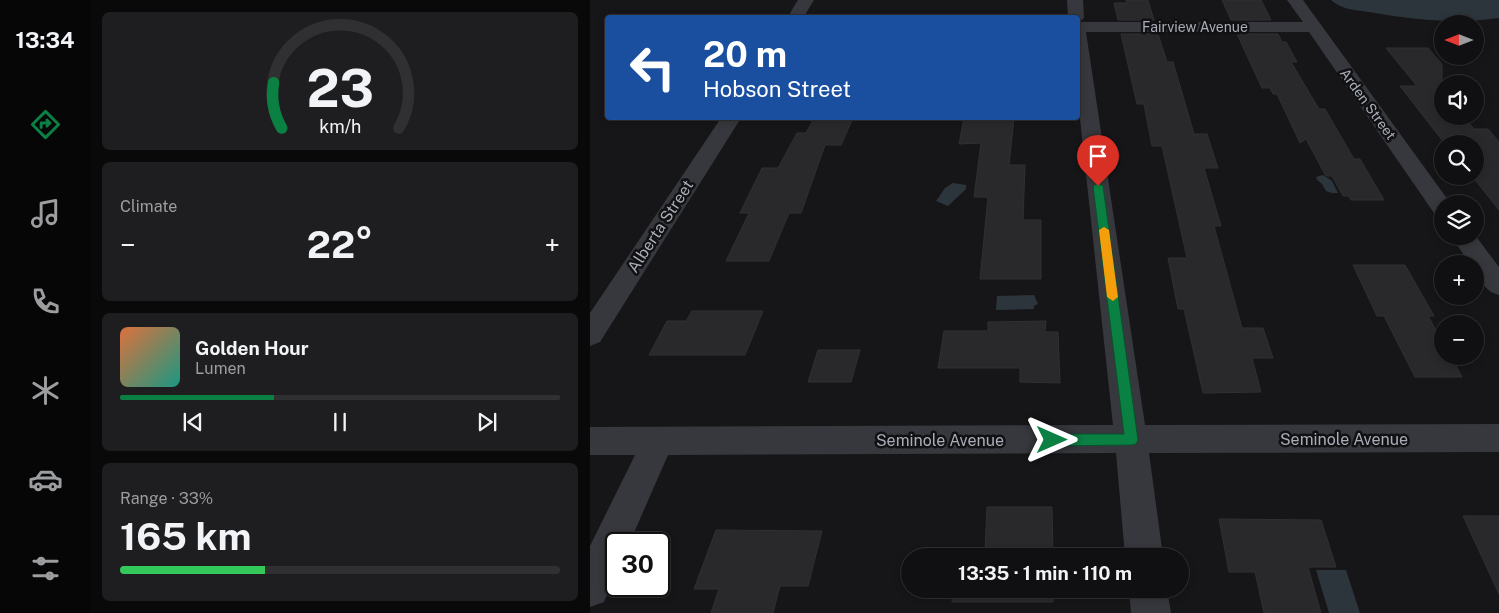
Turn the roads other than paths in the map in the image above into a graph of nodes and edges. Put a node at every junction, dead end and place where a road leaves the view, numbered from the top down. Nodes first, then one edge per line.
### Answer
1 (806, 0) edge
2 (1075, 0) edge
3 (1294, 0) edge
4 (797, 15) edge
5 (1076, 15) edge
6 (1312, 27) junction
7 (1080, 29) edge
8 (1080, 45) edge
9 (730, 120) edge
10 (1434, 197) edge
11 (1469, 245) edge
12 (1499, 286) edge
13 (590, 335) edge
14 (1499, 438) edge
15 (1131, 440) junction
16 (590, 441) edge
17 (658, 441) junction
18 (1143, 548) edge
19 (590, 588) edge
20 (1149, 598) edge
21 (1151, 613) edge

1 - 4 street
2 - 5 street
3 - 6 street, Arden Street
6 - 7 street, Fairview Avenue
6 - 10 street, Arden Street
8 - 15 street
9 - 13 street, Alberta Street
11 - 12 street
14 - 15 street, Seminole Avenue
15 - 17 street, Seminole Avenue
15 - 18 street
16 - 17 street, Seminole Avenue
17 - 19 street
20 - 21 street

